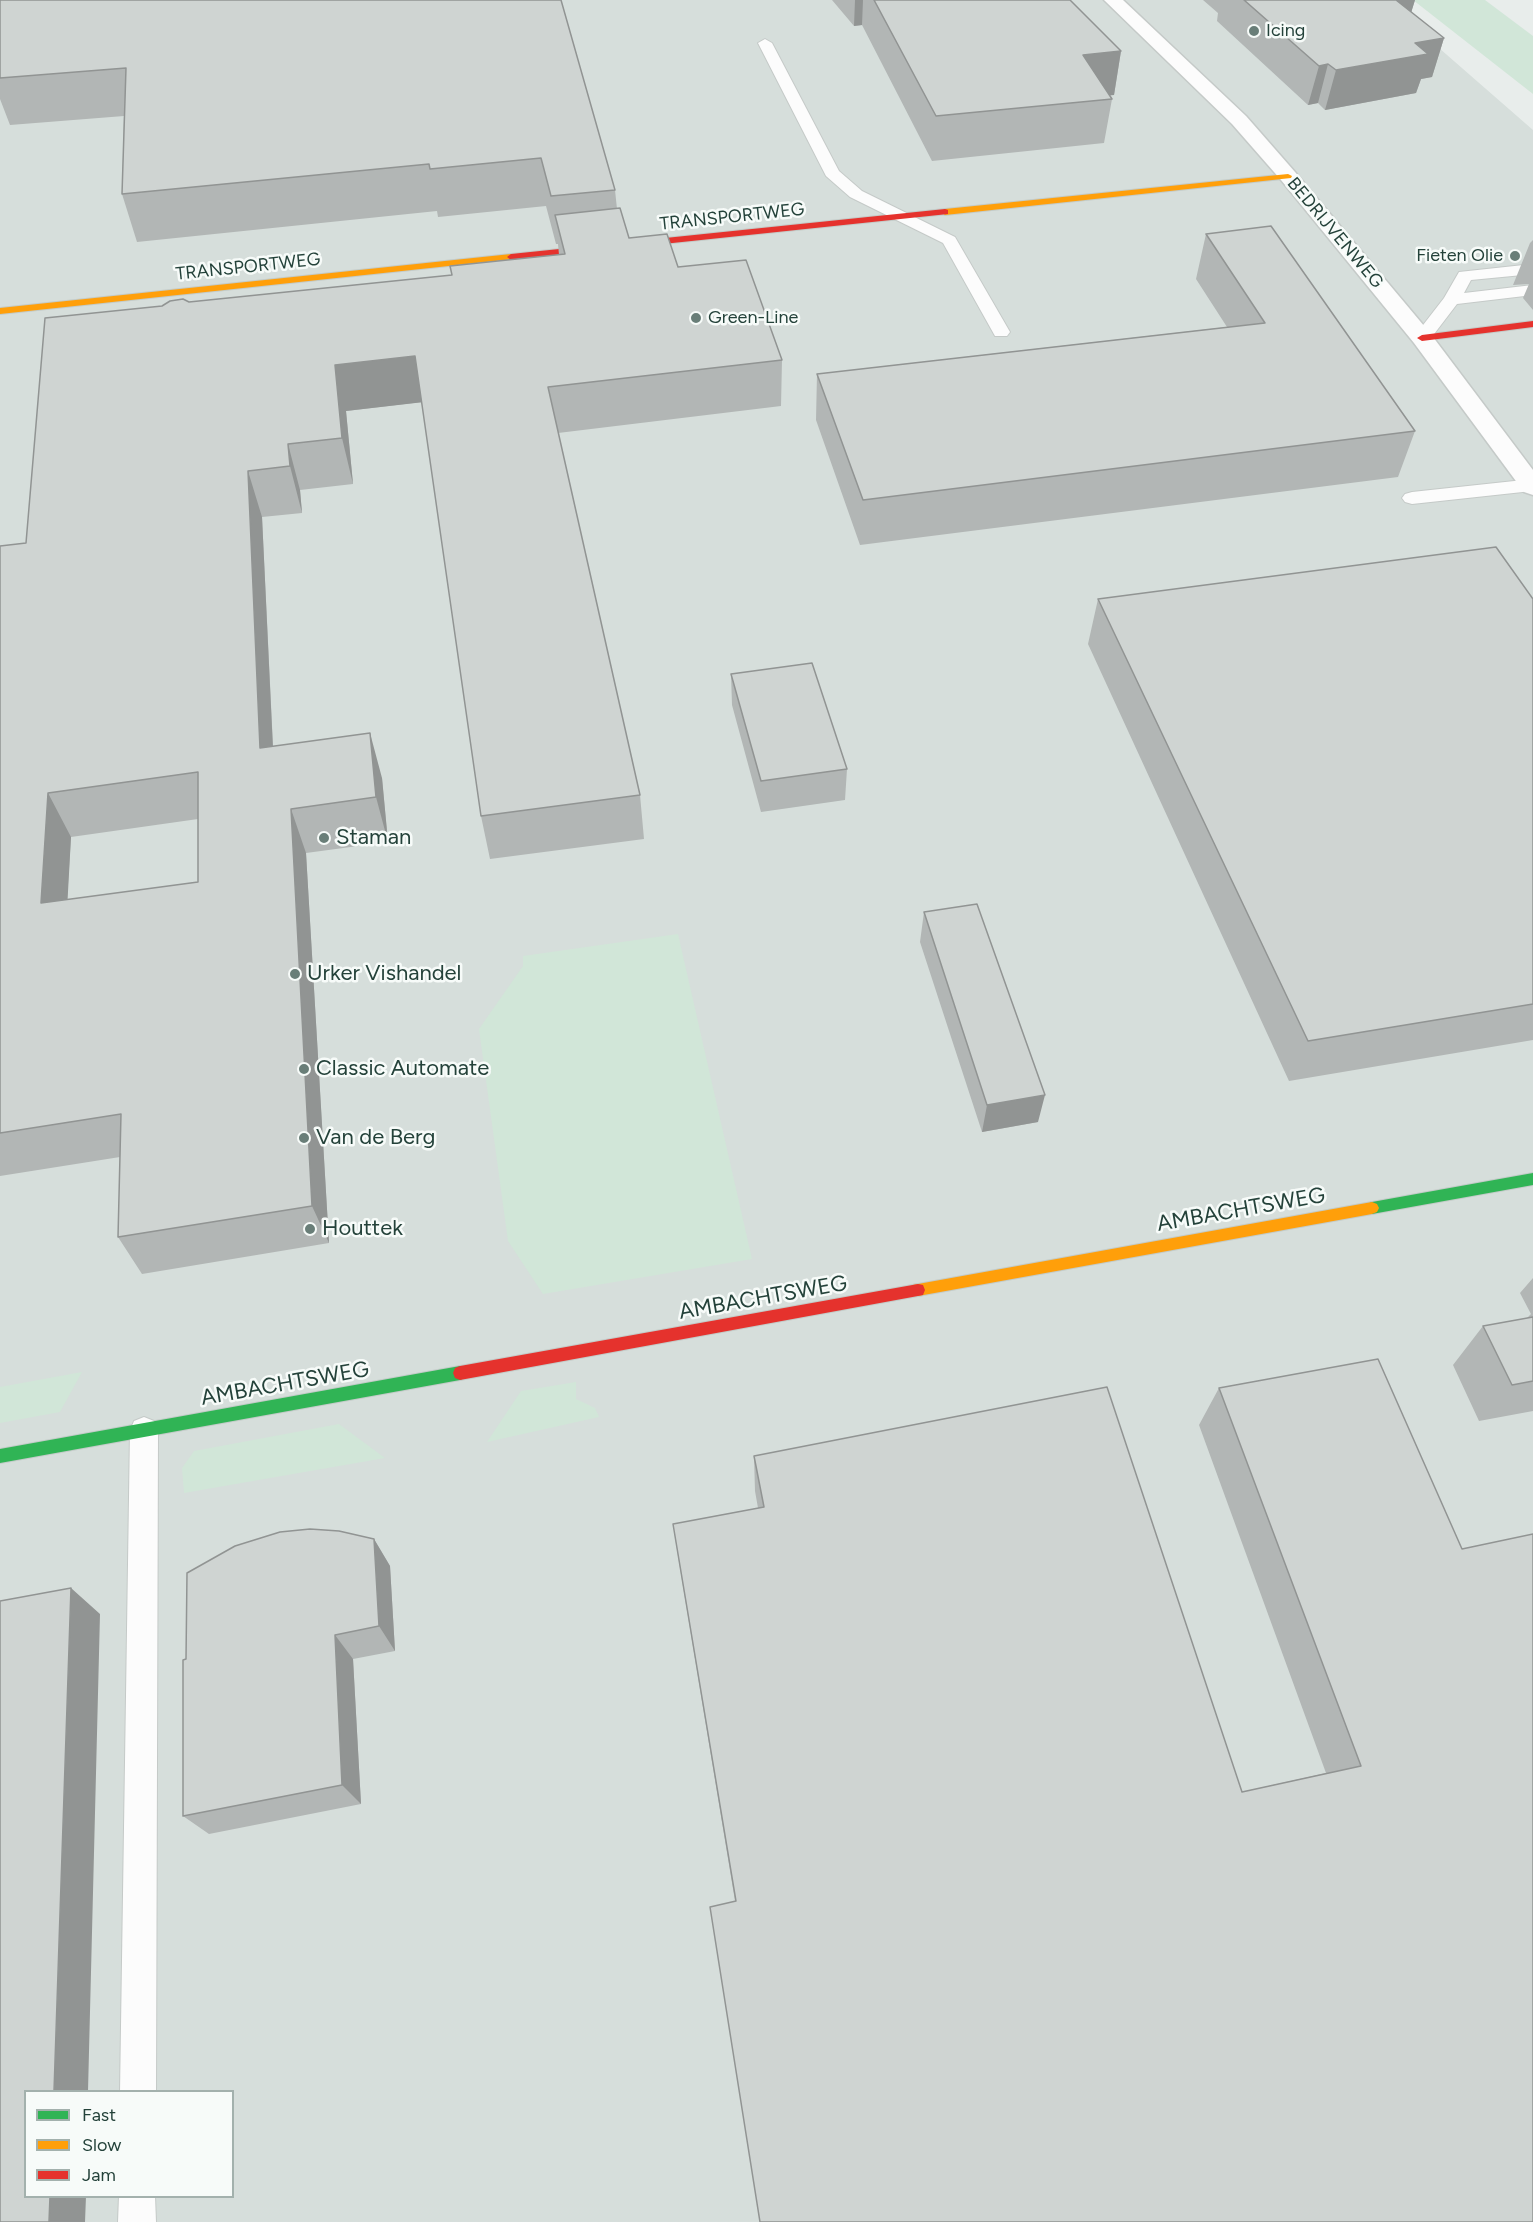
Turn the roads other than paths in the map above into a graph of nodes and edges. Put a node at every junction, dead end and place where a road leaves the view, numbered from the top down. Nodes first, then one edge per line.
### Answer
1 (1113, 0) edge
2 (765, 43) dead end
3 (1288, 176) junction
4 (900, 217) junction
5 (1533, 269) edge
6 (1533, 290) edge
7 (1452, 299) junction
8 (0, 311) edge
9 (1533, 324) edge
10 (1001, 332) dead end
11 (1422, 338) junction
12 (1533, 486) edge
13 (1412, 498) dead end
14 (1533, 1179) edge
15 (144, 1431) junction
16 (0, 1456) edge
17 (138, 2090) edge
18 (137, 2198) edge
19 (137, 2222) edge

1 - 3 street, BEDRIJVENWEG
2 - 4 lane
3 - 4 street, TRANSPORTWEG
3 - 11 street, BEDRIJVENWEG
4 - 8 street, TRANSPORTWEG
4 - 10 lane
5 - 7 lane
6 - 7 lane
7 - 11 lane
9 - 11 street
11 - 12 street, BEDRIJVENWEG
12 - 13 lane
14 - 15 street, AMBACHTSWEG
15 - 16 street, AMBACHTSWEG
15 - 17 lane
18 - 19 lane

